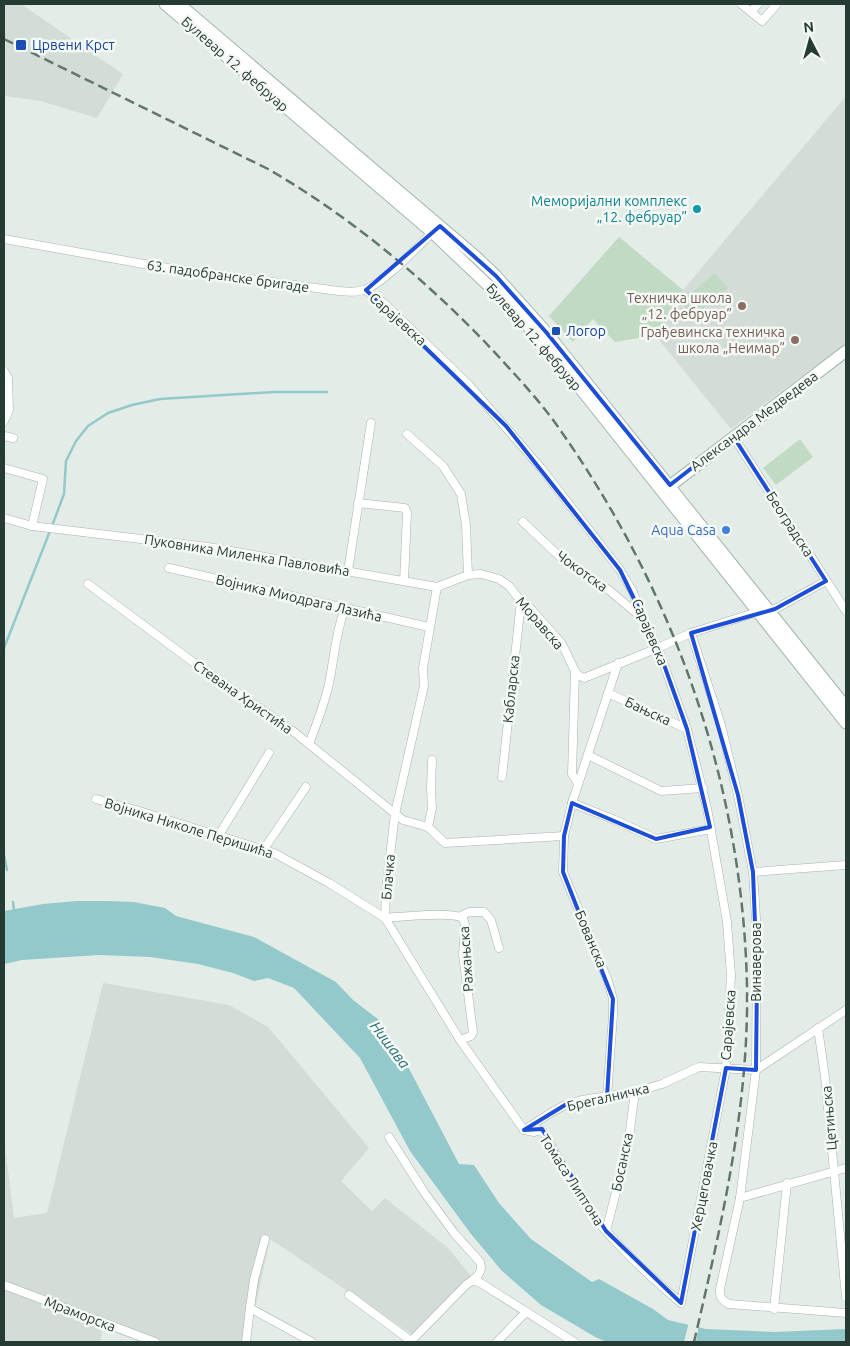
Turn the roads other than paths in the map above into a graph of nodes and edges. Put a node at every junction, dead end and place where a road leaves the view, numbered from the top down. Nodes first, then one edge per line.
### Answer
1 (165, 4) edge
2 (179, 4) edge
3 (740, 4) edge
4 (758, 4) edge
5 (777, 4) edge
6 (750, 12) junction
7 (437, 229) junction
8 (4, 239) edge
9 (366, 290) junction
10 (846, 351) edge
11 (4, 371) edge
12 (4, 421) edge
13 (370, 423) dead end
14 (407, 434) dead end
15 (4, 436) edge
16 (733, 436) junction
17 (13, 438) dead end
18 (4, 468) edge
19 (666, 489) junction
20 (358, 503) junction
21 (4, 518) edge
22 (523, 522) dead end
23 (32, 526) junction
24 (169, 568) dead end
25 (348, 571) junction
26 (468, 575) junction
27 (404, 581) junction
28 (826, 581) junction
29 (88, 584) dead end
30 (437, 587) junction
31 (521, 601) junction
32 (345, 608) junction
33 (846, 611) edge
34 (763, 612) junction
35 (642, 618) junction
36 (429, 628) junction
37 (691, 632) junction
38 (658, 648) junction
39 (618, 663) junction
40 (575, 671) junction
41 (608, 693) junction
42 (846, 707) edge
43 (846, 723) edge
44 (687, 729) junction
45 (309, 744) junction
46 (269, 753) dead end
47 (588, 755) junction
48 (432, 760) dead end
49 (502, 777) dead end
50 (578, 784) junction
51 (306, 787) dead end
52 (703, 788) junction
53 (96, 799) dead end
54 (572, 803) junction
55 (395, 814) junction
56 (428, 828) junction
57 (711, 829) junction
58 (219, 835) junction
59 (564, 836) junction
60 (264, 850) junction
61 (846, 865) edge
62 (753, 872) junction
63 (461, 916) junction
64 (385, 918) junction
65 (499, 948) dead end
66 (846, 1010) edge
67 (818, 1028) junction
68 (460, 1040) junction
69 (726, 1068) junction
70 (756, 1070) junction
71 (635, 1092) junction
72 (607, 1096) junction
73 (524, 1130) junction
74 (389, 1137) dead end
75 (846, 1168) edge
76 (834, 1171) junction
77 (787, 1183) junction
78 (740, 1198) junction
79 (606, 1231) junction
80 (265, 1239) dead end
81 (473, 1282) junction
82 (4, 1285) edge
83 (349, 1295) dead end
84 (846, 1298) edge
85 (681, 1303) joint
86 (250, 1308) junction
87 (774, 1309) junction
88 (526, 1313) junction
89 (846, 1313) edge
90 (410, 1341) edge
91 (155, 1342) edge
92 (246, 1342) edge
93 (312, 1342) edge
94 (497, 1342) edge
95 (574, 1342) edge

1 - 7 main road, Булевар 12. фебруар
2 - 7 main road, Булевар 12. фебруар
3 - 6 street
4 - 6 street
5 - 6 street
7 - 9 street
7 - 19 main road, Булевар 12. фебруар
8 - 9 street, 63. падобранске бригаде
9 - 35 street, Сарајевска
10 - 16 main road, Александра Медведева
11 - 12 street
13 - 20 street
14 - 26 street
15 - 17 street
16 - 19 main road, Александра Медведева
16 - 28 street, Београдска
18 - 23 street
19 - 34 main road, Булевар 12. фебруар
20 - 25 street
20 - 27 street
21 - 23 street, Пуковника Миленка Павловића
22 - 35 street, Чокотска
23 - 25 street, Пуковника Миленка Павловића
24 - 32 street, Војника Миодрага Лазића
25 - 27 street, Пуковника Миленка Павловића
26 - 30 street, Моравска
26 - 31 street, Моравска
27 - 30 street, Пуковника Миленка Павловића
28 - 33 street, Београдска
28 - 34 street
29 - 45 street, Стевана Христића
30 - 36 street, Блачка
31 - 40 street, Моравска
31 - 49 street, Кабларска
32 - 36 street, Војника Миодрага Лазића
32 - 45 street
34 - 37 street
34 - 42 main road, Булевар 12. фебруар
34 - 43 main road, Булевар 12. фебруар
35 - 38 street, Сарајевска
36 - 55 street, Блачка
37 - 38 street
37 - 62 street, Винаверова
38 - 39 street
38 - 44 street, Сарајевска
39 - 40 street
39 - 41 street, Бованска
40 - 50 street
41 - 44 street, Бањска
41 - 47 street, Бованска
44 - 52 street, Сарајевска
45 - 55 street, Стевана Христића
46 - 58 street
47 - 50 street, Бованска
47 - 52 street
48 - 56 street
50 - 54 street, Бованска
51 - 60 street
52 - 57 street, Сарајевска
53 - 58 street, Војника Николе Перишића
54 - 57 street
54 - 59 street, Бованска
55 - 56 street, Стевана Христића
55 - 64 street, Блачка
56 - 59 street
57 - 69 street, Сарајевска
58 - 60 street, Војника Николе Перишића
59 - 72 street, Бованска
60 - 64 street, Војника Николе Перишића
61 - 62 street
62 - 70 street, Винаверова
63 - 64 street, Ражањска
63 - 65 street
63 - 68 street, Ражањска
64 - 68 street, Блачка
66 - 67 street
67 - 70 street
67 - 76 street, Цетињска
68 - 73 street, Блачка
69 - 70 street, Брегалничка
69 - 71 street, Брегалничка
69 - 85 street, Херцеговачка
70 - 78 street, Винаверова
71 - 72 street, Брегалничка
71 - 79 street, Босанска
72 - 73 street, Брегалничка
73 - 79 street, Томаса Липтона
74 - 81 street
75 - 76 street
76 - 77 street
76 - 84 street, Цетињска
77 - 78 street
77 - 87 street
78 - 87 street, Винаверова
79 - 85 street, Томаса Липтона
80 - 86 street
81 - 88 street
81 - 90 street
82 - 91 street, Мраморска
83 - 90 street
86 - 92 street
86 - 93 street
87 - 89 street
88 - 94 street
88 - 95 street

